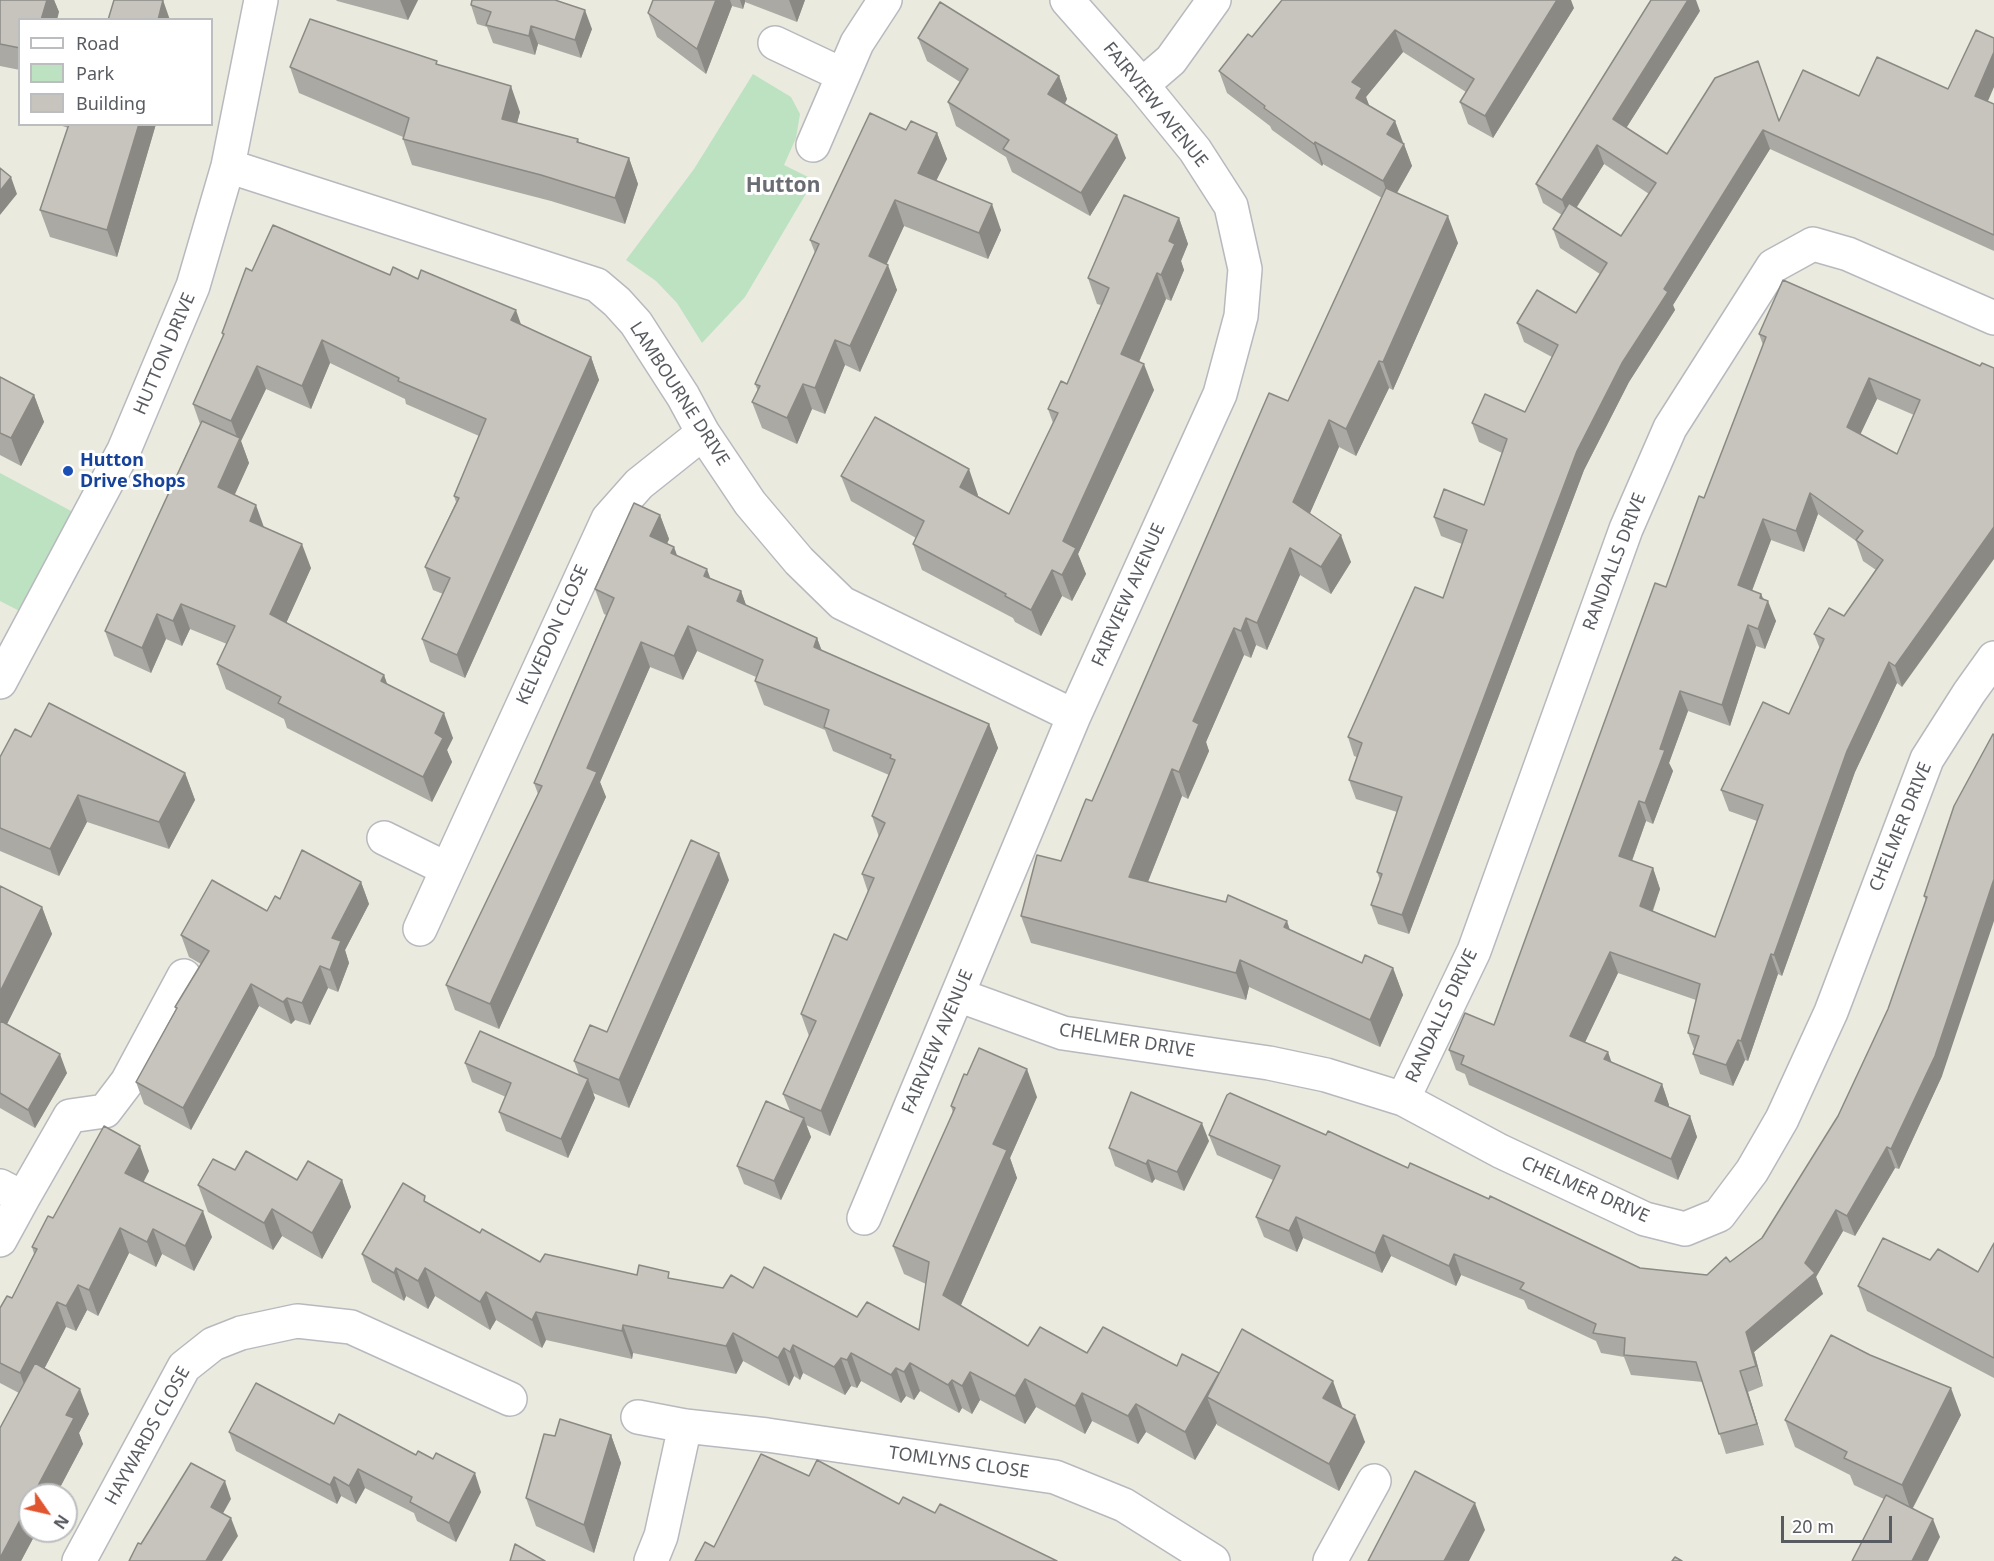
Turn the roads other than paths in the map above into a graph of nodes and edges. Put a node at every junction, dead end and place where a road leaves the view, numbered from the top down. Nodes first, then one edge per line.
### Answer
1 (885, 0) edge
2 (1066, 0) edge
3 (1214, 0) edge
4 (258, 1) edge
5 (775, 43) dead end
6 (843, 75) junction
7 (1142, 85) junction
8 (813, 145) dead end
9 (228, 166) junction
10 (1994, 318) edge
11 (703, 433) junction
12 (1994, 658) edge
13 (0, 682) edge
14 (1074, 716) junction
15 (384, 838) dead end
16 (447, 869) junction
17 (420, 929) dead end
18 (184, 976) dead end
19 (958, 995) junction
20 (1402, 1099) junction
21 (11, 1192) edge
22 (864, 1218) dead end
23 (0, 1239) edge
24 (510, 1399) dead end
25 (638, 1417) dead end
26 (686, 1426) junction
27 (1374, 1481) dead end
28 (79, 1561) edge
29 (651, 1561) edge
30 (1213, 1561) edge
31 (1330, 1561) edge

1 - 6 street
2 - 7 street, FAIRVIEW AVENUE
3 - 7 street
4 - 9 street, HUTTON DRIVE
5 - 6 street
6 - 8 street
7 - 14 street, FAIRVIEW AVENUE
9 - 11 street, LAMBOURNE DRIVE
9 - 13 street, HUTTON DRIVE
10 - 20 street, RANDALLS DRIVE
11 - 14 street, LAMBOURNE DRIVE
11 - 16 street, KELVEDON CLOSE
12 - 20 street, CHELMER DRIVE
14 - 19 street, FAIRVIEW AVENUE
15 - 16 street
16 - 17 street, KELVEDON CLOSE
18 - 21 street
19 - 20 street, CHELMER DRIVE
19 - 22 street, FAIRVIEW AVENUE
21 - 23 street
24 - 28 street, HAYWARDS CLOSE
25 - 26 street, TOMLYNS CLOSE
26 - 29 street
26 - 30 street, TOMLYNS CLOSE
27 - 31 street

